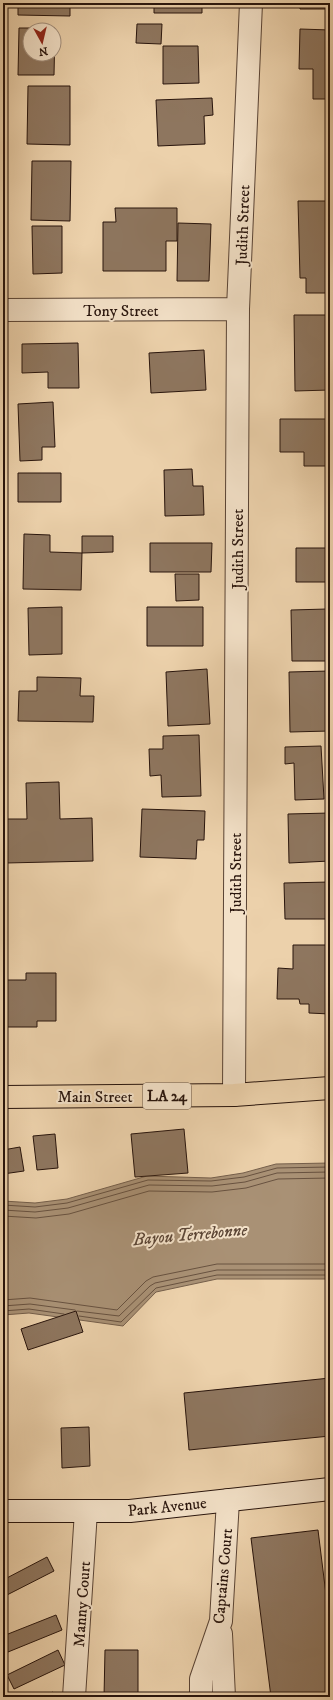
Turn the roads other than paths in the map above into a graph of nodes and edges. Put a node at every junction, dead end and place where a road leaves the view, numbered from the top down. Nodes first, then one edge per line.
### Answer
1 (251, 3) edge
2 (3, 310) edge
3 (238, 310) junction
4 (330, 1088) edge
5 (234, 1095) junction
6 (3, 1097) edge
7 (330, 1488) edge
8 (228, 1500) junction
9 (3, 1510) edge
10 (86, 1511) junction
11 (221, 1621) junction
12 (74, 1697) edge
13 (200, 1697) edge
14 (224, 1697) edge

1 - 3 street, Judith Street
2 - 3 street, Tony Street
3 - 5 street, Judith Street
4 - 5 main road, Main Street / LA 24
5 - 6 main road, Main Street / LA 24
7 - 8 street, Park Avenue
8 - 10 street, Park Avenue
8 - 11 street, Captains Court
9 - 10 street, Park Avenue
10 - 12 street, Manny Court
11 - 13 street, Captains Court
11 - 14 street

